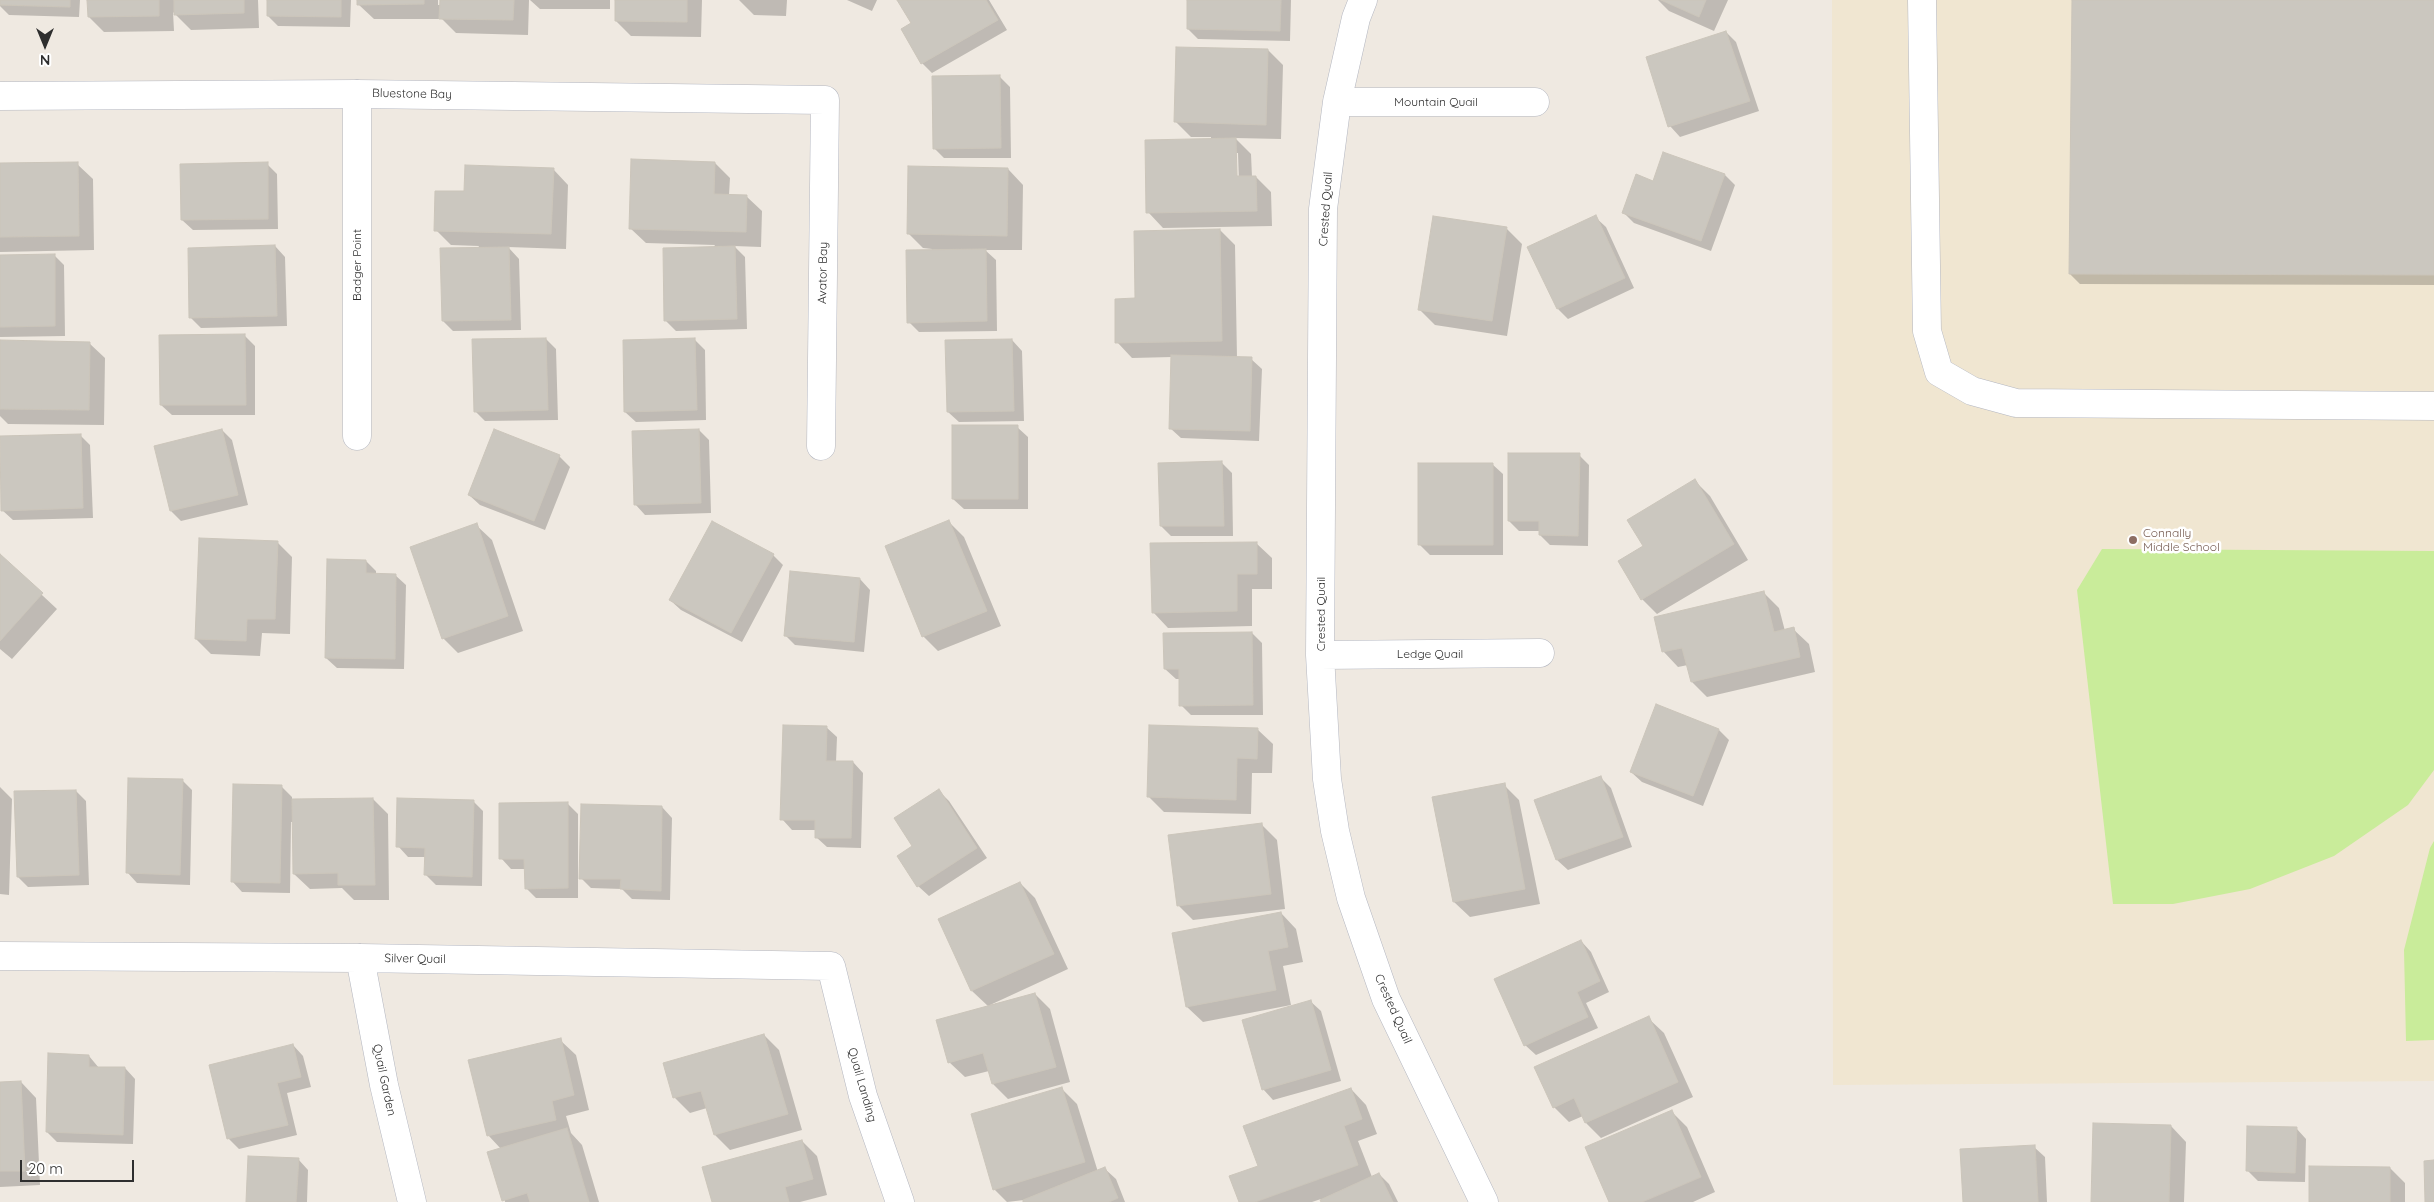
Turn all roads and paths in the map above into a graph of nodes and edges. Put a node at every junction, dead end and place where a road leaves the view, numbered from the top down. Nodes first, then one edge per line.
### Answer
1 (1363, 0) edge
2 (1922, 0) edge
3 (356, 94) junction
4 (0, 96) edge
5 (824, 100) joint
6 (1337, 102) junction
7 (1535, 102) dead end
8 (2434, 406) edge
9 (356, 436) dead end
10 (821, 446) dead end
11 (1540, 653) dead end
12 (1320, 654) junction
13 (0, 956) edge
14 (360, 958) junction
15 (831, 966) joint
16 (412, 1202) edge
17 (900, 1202) edge
18 (1484, 1202) edge

1 - 6 street, Crested Quail
2 - 8 street
3 - 4 street, Bluestone Bay
3 - 5 street, Bluestone Bay
3 - 9 street, Badger Point
5 - 10 street, Avator Bay
6 - 7 street, Mountain Quail
6 - 12 street, Crested Quail
11 - 12 street, Ledge Quail
12 - 18 street, Crested Quail
13 - 14 street, Silver Quail
14 - 15 street, Silver Quail
14 - 16 street, Quail Garden
15 - 17 street, Quail Landing

